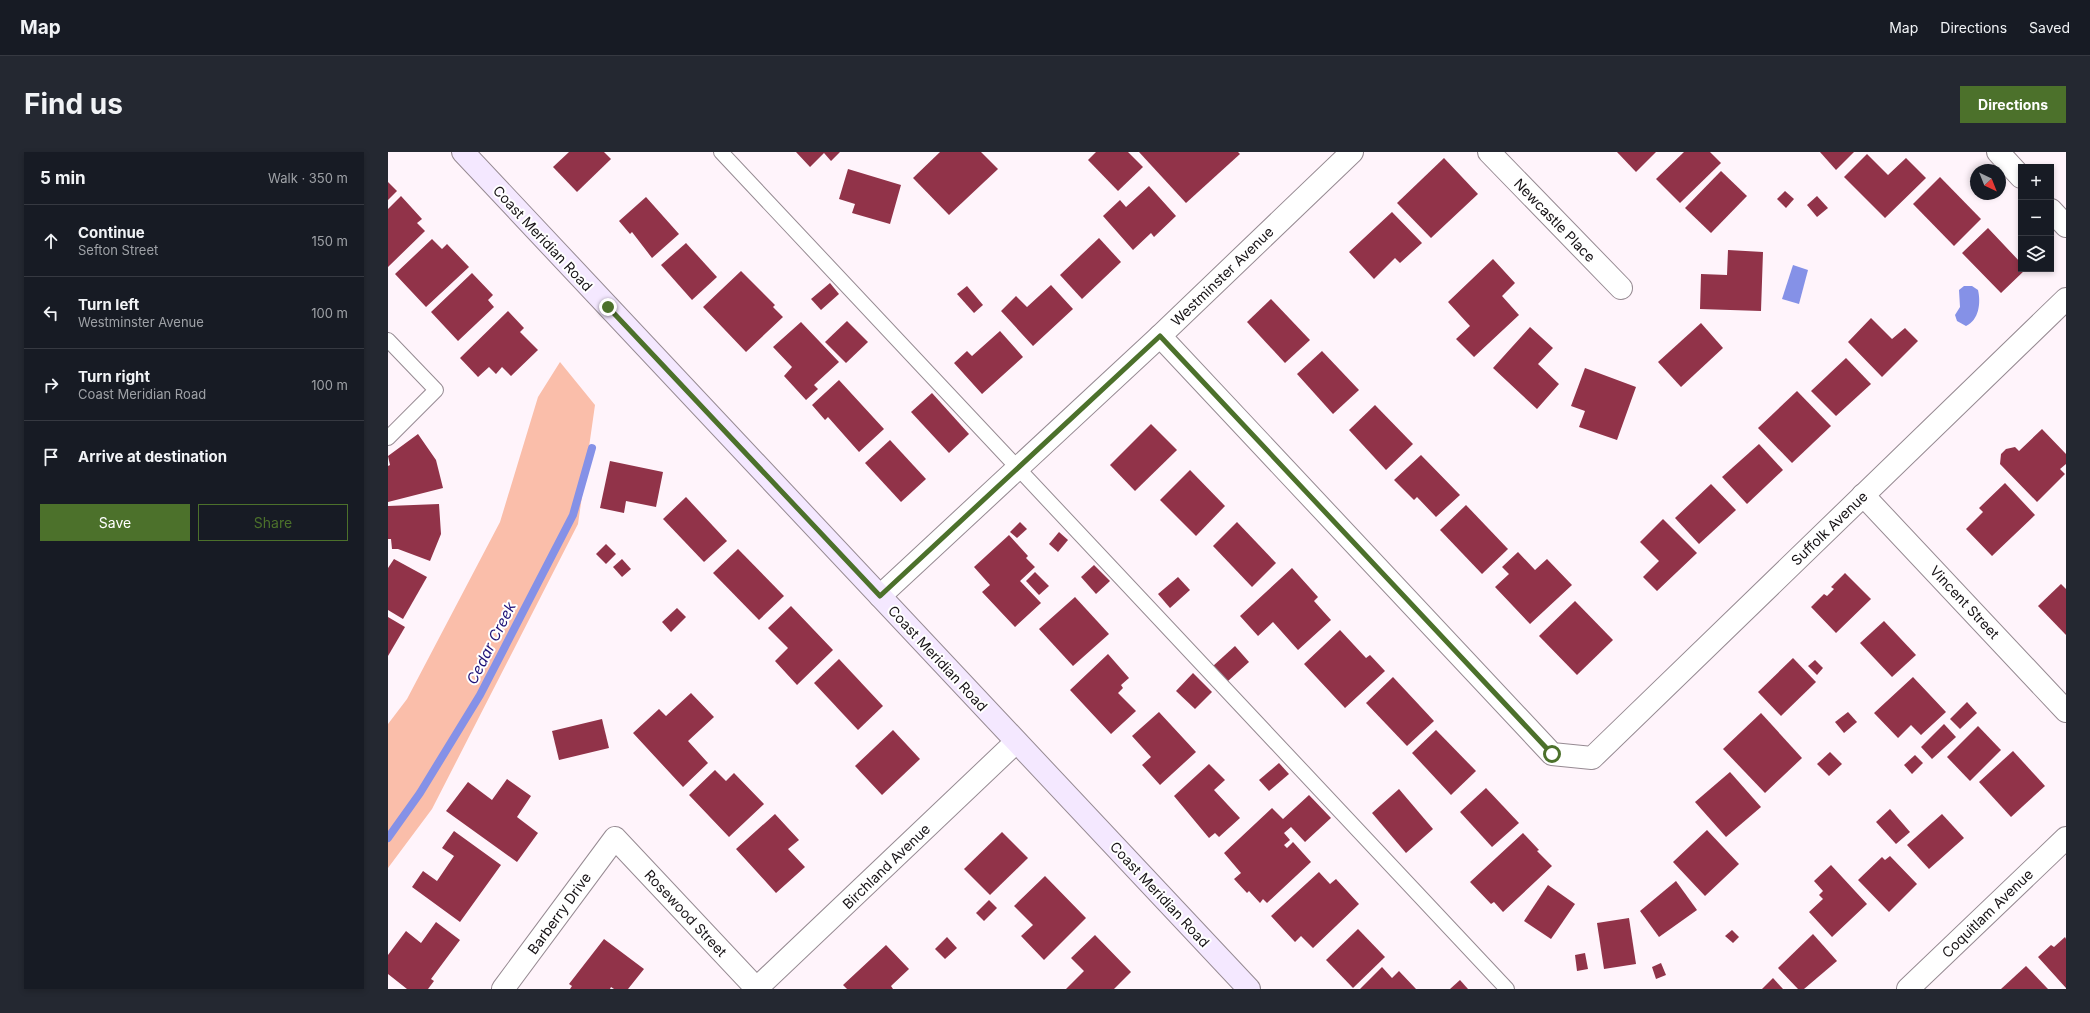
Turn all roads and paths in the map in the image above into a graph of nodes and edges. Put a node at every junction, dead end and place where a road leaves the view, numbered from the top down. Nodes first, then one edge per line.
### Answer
1 (462, 152) edge
2 (721, 152) edge
3 (1352, 152) edge
4 (1489, 152) edge
5 (1998, 152) edge
6 (2018, 174) edge
7 (2054, 213) edge
8 (2066, 226) edge
9 (1620, 288) dead end
10 (2066, 299) edge
11 (1160, 336) junction
12 (388, 340) edge
13 (388, 438) edge
14 (1018, 468) junction
15 (1864, 495) junction
16 (880, 596) junction
17 (2066, 711) edge
18 (1016, 742) junction
19 (614, 838) joint
20 (2066, 838) edge
21 (503, 989) edge
22 (757, 989) edge
23 (1249, 989) edge
24 (1507, 989) edge
25 (1908, 989) edge

1 - 16 main road, Coast Meridian Road
2 - 14 lane
3 - 11 street, Westminster Avenue
4 - 9 street, Newcastle Place
5 - 6 street
7 - 8 street
10 - 15 street, Suffolk Avenue
11 - 14 street, Westminster Avenue
11 - 15 street, Suffolk Avenue
12 - 13 lane
14 - 16 street, Westminster Avenue
14 - 24 lane
15 - 17 street, Vincent Street
16 - 18 main road, Coast Meridian Road
18 - 22 street, Birchland Avenue
18 - 23 main road, Coast Meridian Road
19 - 21 street, Barberry Drive
19 - 22 street, Rosewood Street
20 - 25 street, Coquitlam Avenue

